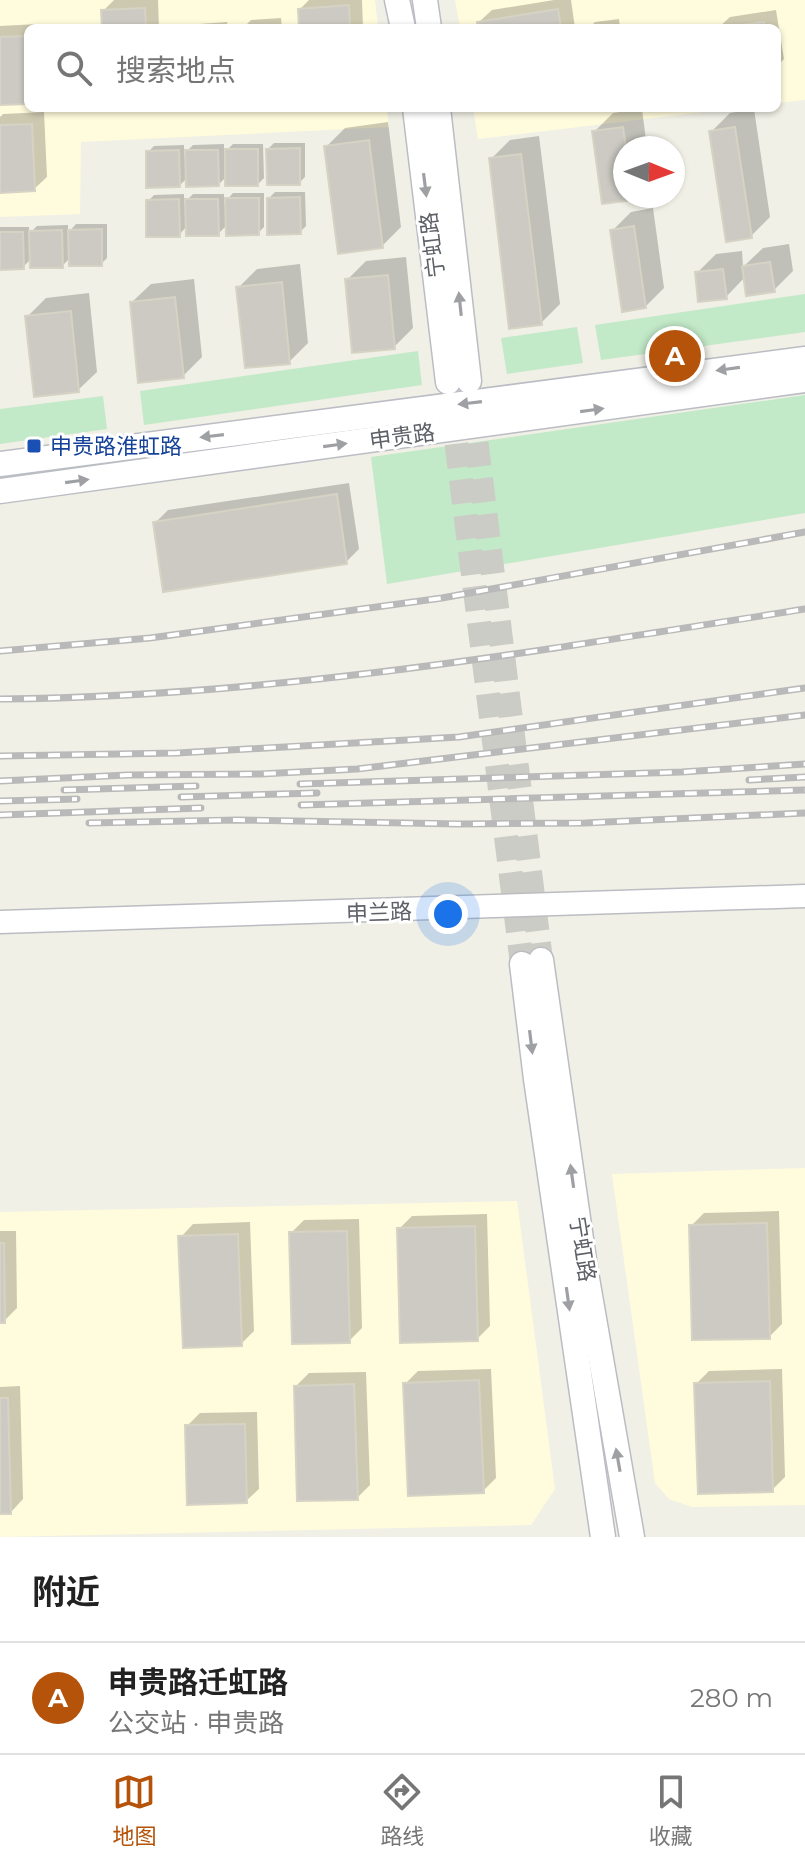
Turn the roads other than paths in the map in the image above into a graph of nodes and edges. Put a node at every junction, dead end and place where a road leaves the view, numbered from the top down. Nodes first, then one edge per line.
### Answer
1 (397, 0) edge
2 (425, 0) edge
3 (402, 24) edge
4 (428, 24) edge
5 (416, 112) edge
6 (438, 112) edge
7 (805, 359) edge
8 (805, 380) edge
9 (0, 464) edge
10 (0, 491) edge
11 (805, 896) edge
12 (0, 922) edge
13 (603, 1537) edge
14 (632, 1537) edge

1 - 3 main road
2 - 4 main road
5 -> 6 main road, 宁虹路
7 -> 9 main road, 申贵路
10 -> 8 main road, 申贵路
11 - 12 street, 申兰路
14 -> 13 main road, 宁虹路

